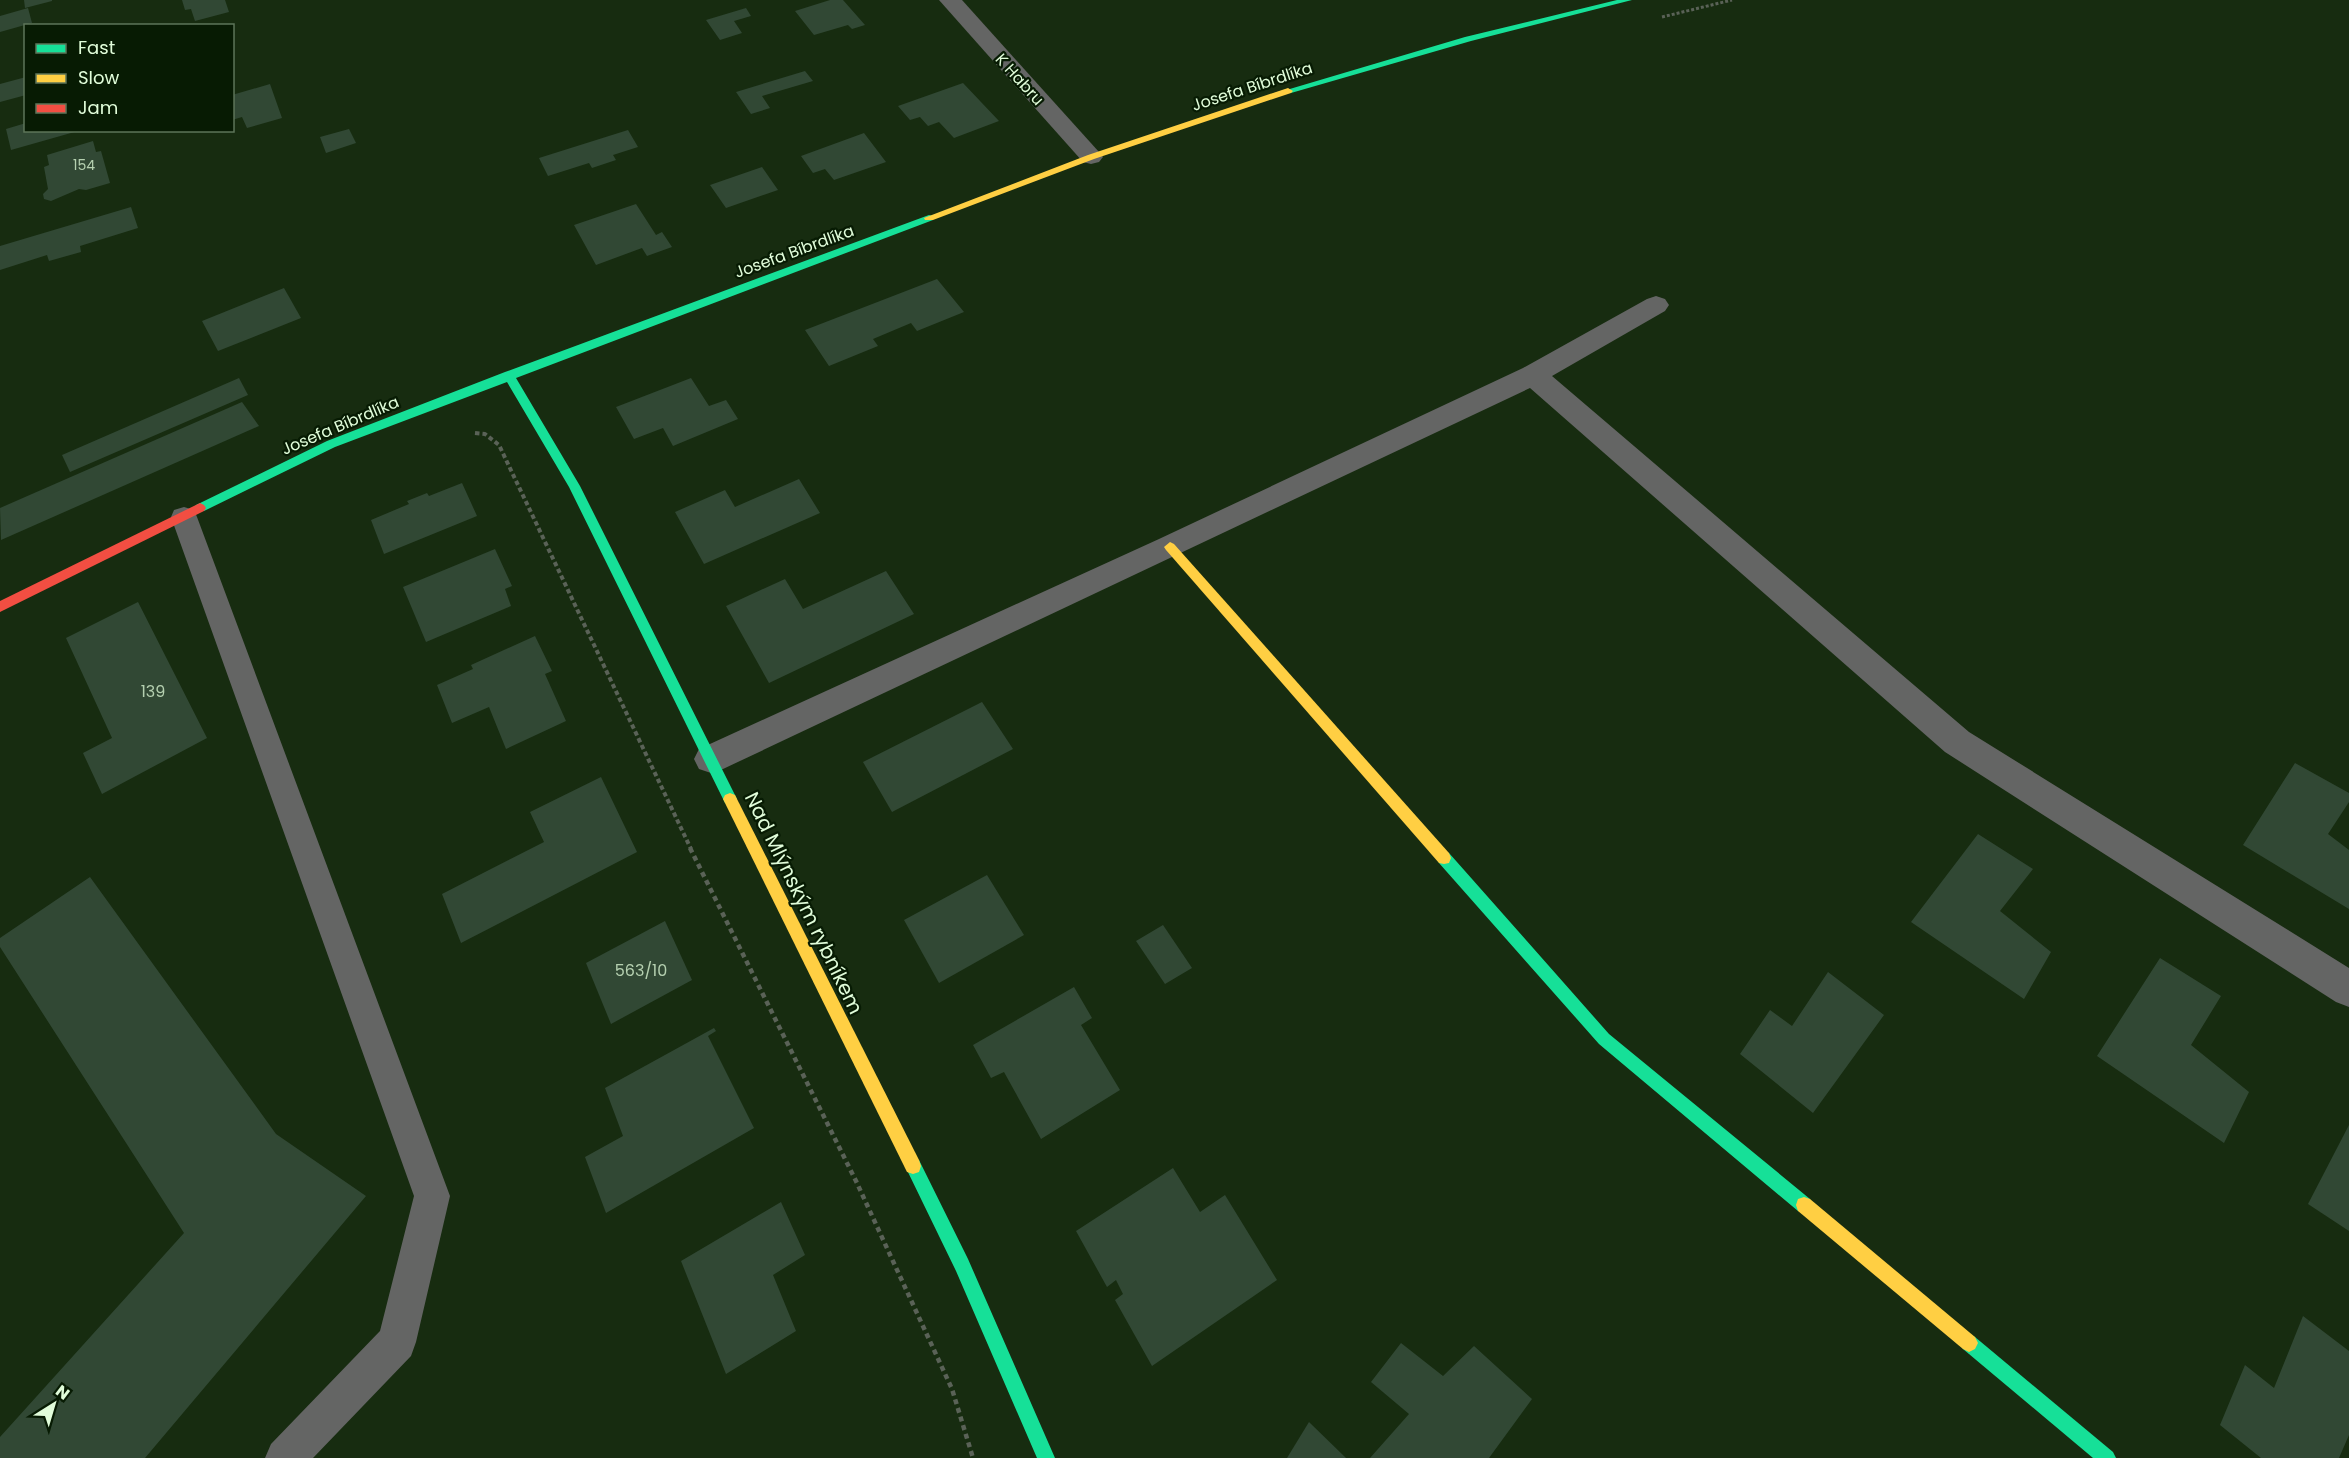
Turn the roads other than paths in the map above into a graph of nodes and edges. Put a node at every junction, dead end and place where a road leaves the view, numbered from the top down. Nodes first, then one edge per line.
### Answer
1 (950, 0) edge
2 (1628, 0) edge
3 (1091, 157) junction
4 (1656, 305) dead end
5 (509, 375) junction
6 (1533, 375) junction
7 (184, 517) junction
8 (1170, 547) junction
9 (0, 606) edge
10 (711, 759) junction
11 (2349, 989) edge
12 (285, 1458) edge
13 (1046, 1458) edge
14 (2107, 1458) edge

1 - 3 street, K Habru
2 - 3 street, Josefa Bíbrdlíka
3 - 5 street, Josefa Bíbrdlíka
4 - 6 street
5 - 7 street, Josefa Bíbrdlíka
5 - 10 street, Nad Mlýnským rybníkem
6 - 8 street
6 - 11 street
7 - 9 street, Josefa Bíbrdlíka
7 - 12 lane
8 - 10 street
8 - 14 street
10 - 13 street, Nad Mlýnským rybníkem

